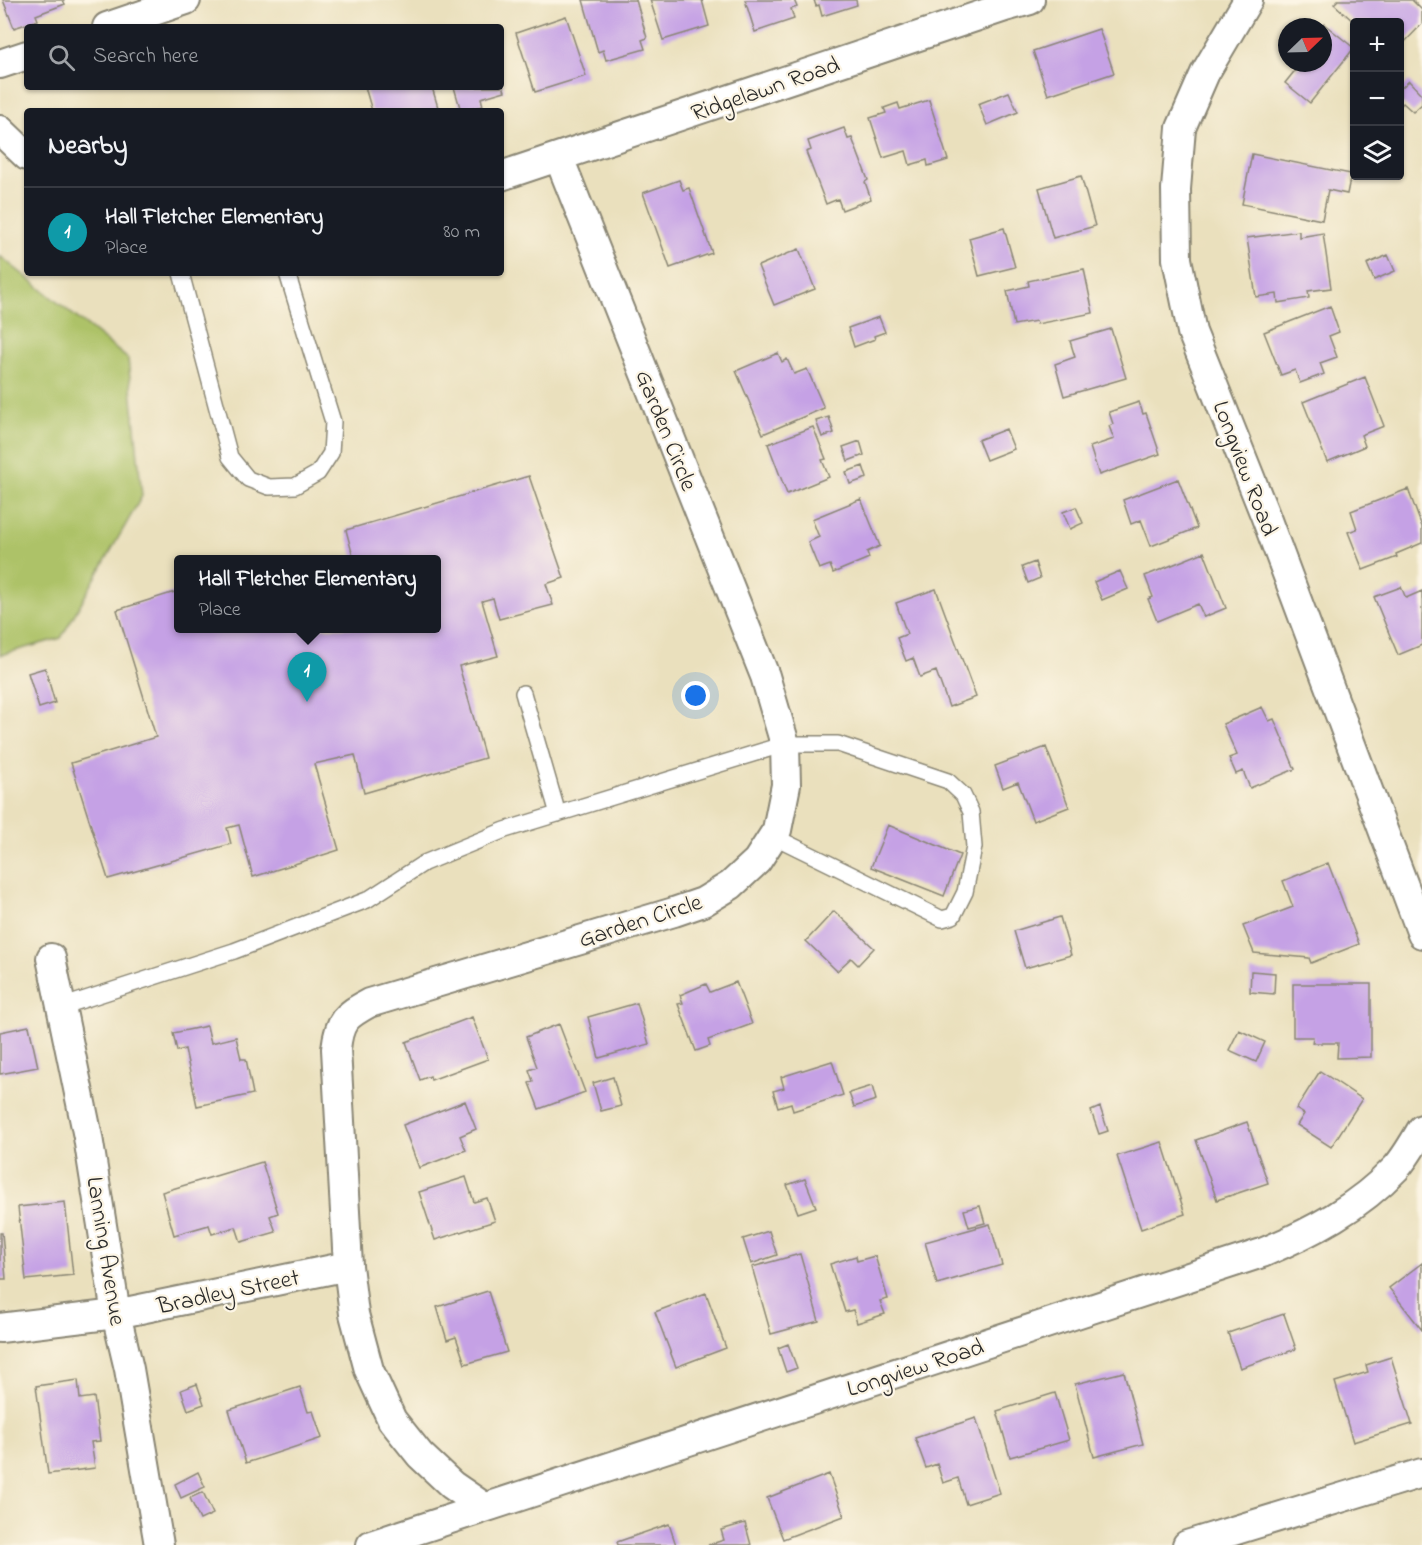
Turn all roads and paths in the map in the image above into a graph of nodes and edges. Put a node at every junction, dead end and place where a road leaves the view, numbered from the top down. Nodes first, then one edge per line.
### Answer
1 (186, 0) edge
2 (1248, 0) edge
3 (1012, 2) edge
4 (116, 24) edge
5 (24, 56) edge
6 (0, 64) edge
7 (0, 130) edge
8 (24, 153) edge
9 (559, 158) junction
10 (504, 175) edge
11 (182, 276) edge
12 (288, 276) edge
13 (523, 693) dead end
14 (785, 744) junction
15 (558, 814) junction
16 (773, 836) junction
17 (1422, 934) edge
18 (51, 958) dead end
19 (61, 1007) junction
20 (1422, 1129) edge
21 (348, 1266) junction
22 (116, 1314) junction
23 (0, 1328) edge
24 (1422, 1473) edge
25 (483, 1507) junction
26 (159, 1545) edge
27 (371, 1545) edge
28 (1187, 1545) edge

1 - 4 street
2 - 17 street, Longview Road
3 - 9 street, Ridgelawn Road
5 - 6 street
7 - 8 street
9 - 10 street, Ridgelawn Road
9 - 14 street, Garden Circle
11 - 12 lane
13 - 15 lane
14 - 15 lane
14 - 16 street, Garden Circle
14 - 16 lane
15 - 19 lane
16 - 21 street, Garden Circle
18 - 19 street, Lanning Avenue
19 - 22 street, Lanning Avenue
20 - 25 street, Longview Road
21 - 22 street, Bradley Street
21 - 25 street, Garden Circle
22 - 23 street, Bradley Street
22 - 26 street, Lanning Avenue
24 - 28 street
25 - 27 street, Longview Road

